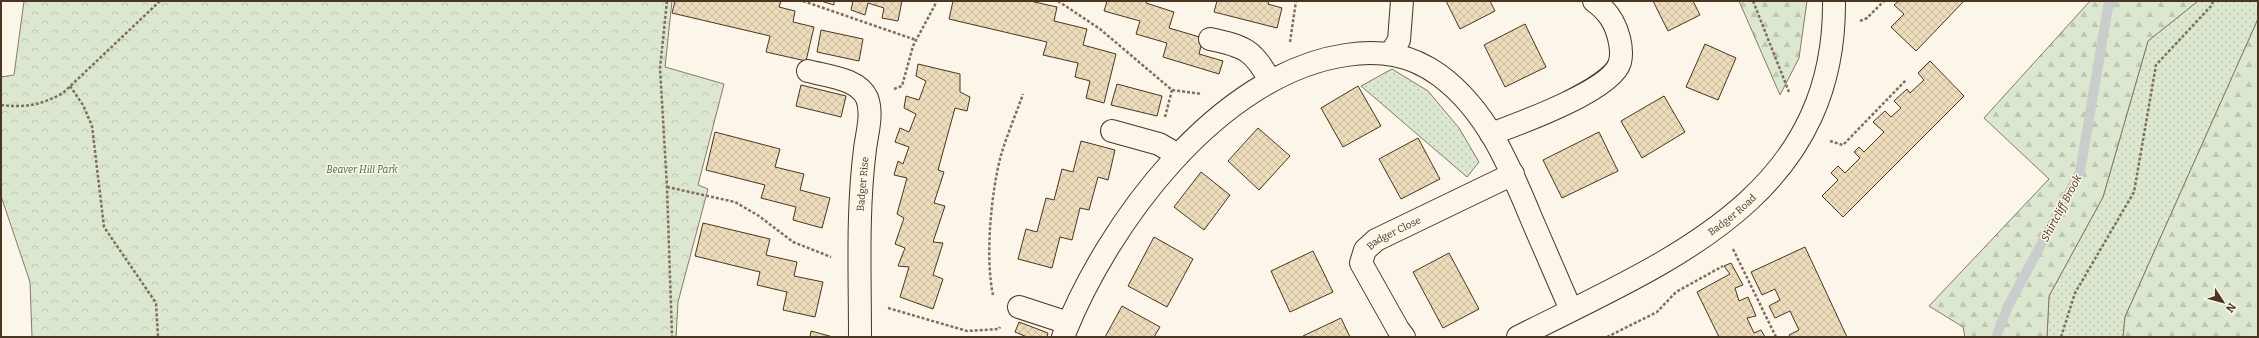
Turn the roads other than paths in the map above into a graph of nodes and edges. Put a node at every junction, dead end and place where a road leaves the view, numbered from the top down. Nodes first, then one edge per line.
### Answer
1 (1402, 1) edge
2 (1594, 1) edge
3 (1834, 1) edge
4 (1210, 40) dead end
5 (1391, 53) junction
6 (808, 71) dead end
7 (1279, 77) junction
8 (1112, 131) dead end
9 (1492, 134) junction
10 (1178, 155) junction
11 (1513, 174) junction
12 (1019, 307) road end
13 (1571, 310) junction
14 (1065, 330) edge
15 (860, 337) edge
16 (1404, 337) edge
17 (1518, 337) edge

1 - 5 street
2 - 9 street
3 - 13 street, Badger Road
4 - 7 street
5 - 7 street
5 - 9 street
6 - 15 street, Badger Rise
7 - 10 street
8 - 10 street
9 - 11 street
10 - 14 street
11 - 13 street
11 - 16 street, Badger Close
12 - 14 street
13 - 17 street, Badger Road

